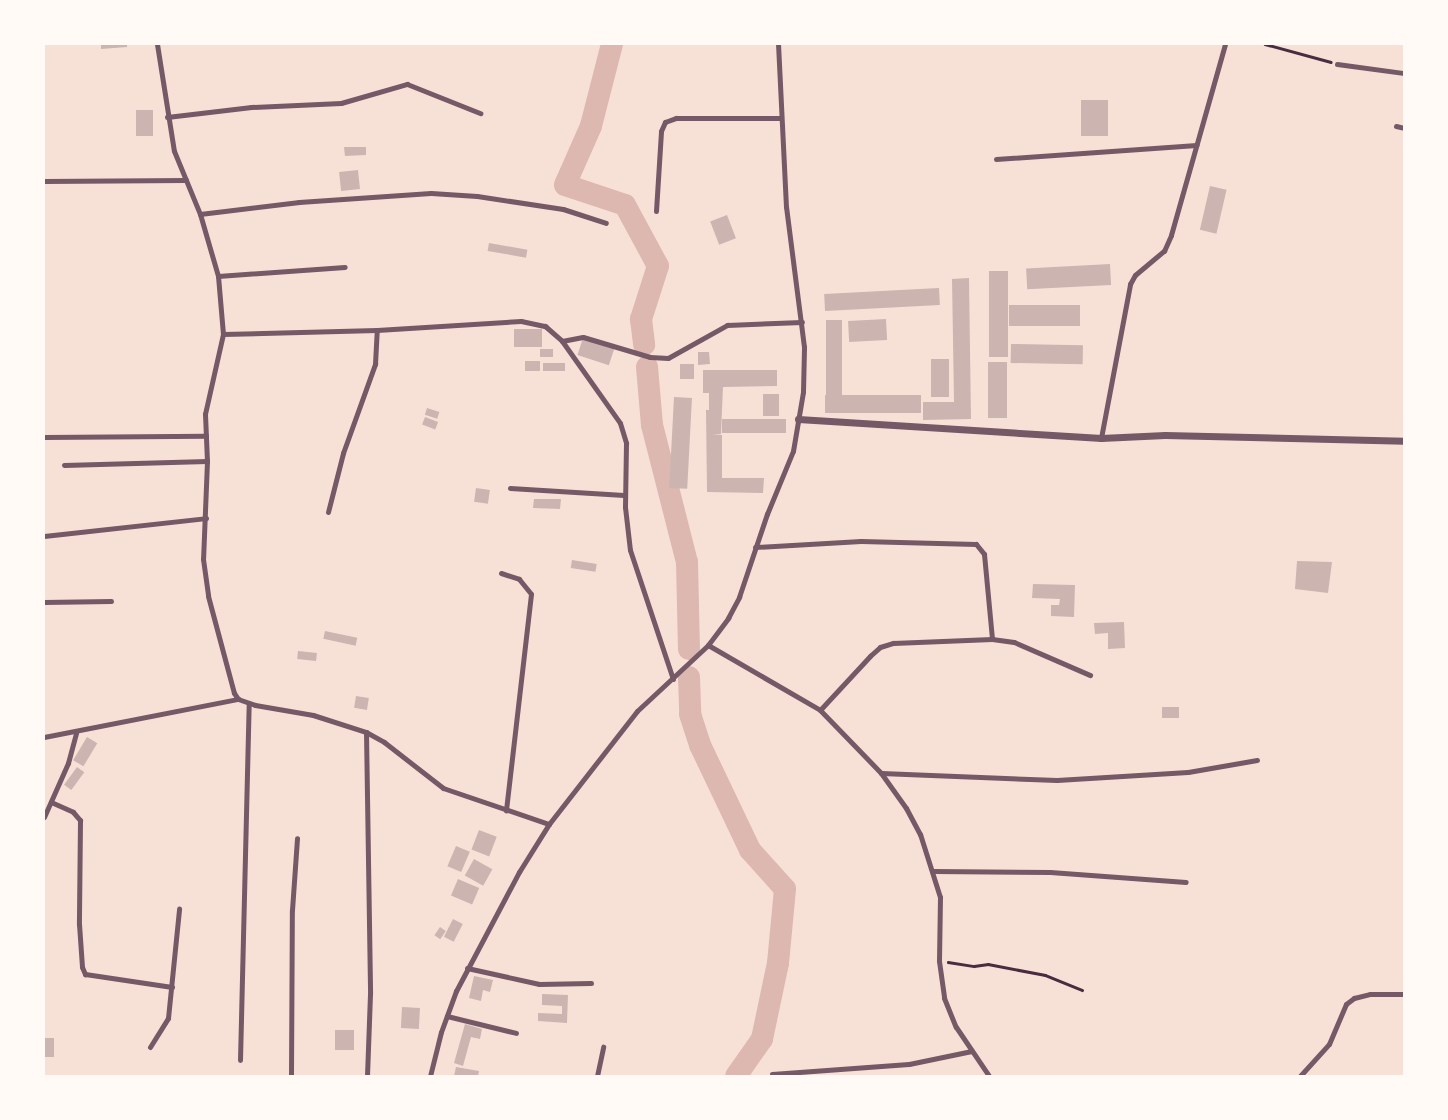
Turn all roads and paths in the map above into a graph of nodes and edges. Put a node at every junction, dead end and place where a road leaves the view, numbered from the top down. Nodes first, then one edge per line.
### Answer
1 (157, 44) edge
2 (778, 44) edge
3 (1225, 44) edge
4 (1265, 44) edge
5 (1337, 64) joint
6 (1404, 72) edge
7 (480, 113) dead end
8 (166, 118) junction
9 (780, 118) junction
10 (1396, 126) dead end
11 (1404, 128) edge
12 (1197, 145) junction
13 (996, 160) dead end
14 (186, 180) junction
15 (44, 181) edge
16 (656, 211) dead end
17 (200, 214) junction
18 (606, 223) dead end
19 (345, 267) dead end
20 (218, 276) junction
21 (802, 322) junction
22 (377, 330) junction
23 (223, 334) junction
24 (562, 340) junction
25 (798, 419) junction
26 (206, 436) junction
27 (44, 437) edge
28 (1101, 438) junction
29 (1404, 441) edge
30 (207, 461) junction
31 (64, 465) dead end
32 (510, 488) dead end
33 (624, 495) junction
34 (328, 512) dead end
35 (206, 518) junction
36 (44, 536) edge
37 (755, 547) junction
38 (501, 574) dead end
39 (44, 602) edge
40 (111, 602) dead end
41 (992, 639) junction
42 (708, 645) junction
43 (1090, 675) dead end
44 (673, 679) junction
45 (238, 699) junction
46 (249, 703) junction
47 (820, 710) junction
48 (366, 732) junction
49 (76, 733) junction
50 (44, 737) edge
51 (1257, 760) dead end
52 (881, 773) junction
53 (51, 802) junction
54 (506, 811) junction
55 (44, 817) edge
56 (549, 824) junction
57 (297, 838) dead end
58 (933, 871) junction
59 (1186, 882) dead end
60 (179, 910) dead end
61 (939, 961) junction
62 (467, 968) junction
63 (591, 983) dead end
64 (172, 987) junction
65 (1082, 990) dead end
66 (1404, 994) edge
67 (447, 1016) junction
68 (516, 1033) dead end
69 (150, 1047) dead end
70 (603, 1047) dead end
71 (972, 1051) junction
72 (240, 1060) dead end
73 (772, 1074) dead end
74 (290, 1076) edge
75 (366, 1076) edge
76 (430, 1076) edge
77 (597, 1076) edge
78 (989, 1076) edge
79 (1300, 1076) edge

1 - 8 street
2 - 9 street
3 - 12 street
4 - 5 path
5 - 6 street
7 - 8 street
8 - 14 street
9 - 16 street
9 - 21 street
10 - 11 street
12 - 13 street
12 - 28 street
14 - 15 street
14 - 17 street
17 - 18 street
17 - 20 street
19 - 20 street
20 - 23 street
21 - 24 street
21 - 25 street
22 - 23 street
22 - 24 street
22 - 34 street
23 - 26 street
24 - 33 street
25 - 28 street
25 - 37 street
26 - 27 street
26 - 30 street
28 - 29 street
30 - 31 street
30 - 35 street
32 - 33 street
33 - 44 street
35 - 36 street
35 - 45 street
37 - 41 street
37 - 42 street
38 - 54 street
39 - 40 street
41 - 43 street
41 - 47 street
42 - 44 street
42 - 47 street
44 - 56 street
45 - 46 street
45 - 49 street
46 - 48 street
46 - 72 street
47 - 52 street
48 - 54 street
48 - 75 street
49 - 50 street
49 - 53 street
51 - 52 street
52 - 58 street
53 - 55 street
53 - 64 street
54 - 56 street
56 - 62 street
57 - 74 street
58 - 59 street
58 - 61 street
60 - 64 street
61 - 65 path
61 - 71 street
62 - 63 street
62 - 67 street
64 - 69 street
66 - 79 street
67 - 68 street
67 - 76 street
70 - 77 street
71 - 73 street
71 - 78 street

